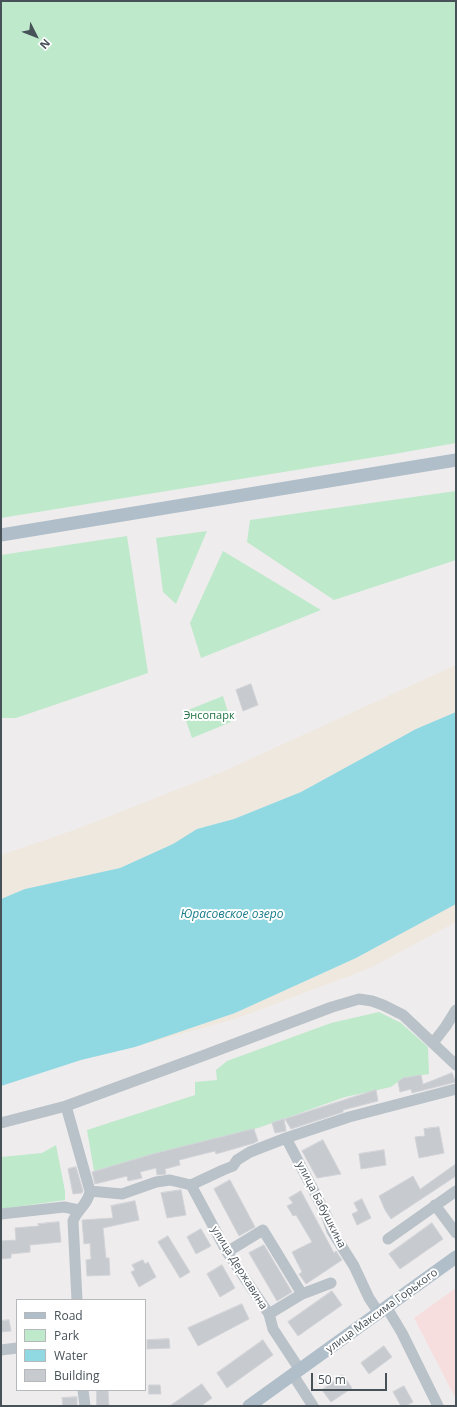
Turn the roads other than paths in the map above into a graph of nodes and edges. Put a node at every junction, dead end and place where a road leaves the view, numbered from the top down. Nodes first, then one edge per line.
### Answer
1 (456, 460) edge
2 (1, 535) edge
3 (456, 1010) edge
4 (433, 1043) junction
5 (456, 1065) edge
6 (455, 1092) edge
7 (66, 1106) junction
8 (1, 1124) edge
9 (286, 1138) junction
10 (191, 1185) junction
11 (90, 1191) junction
12 (456, 1191) edge
13 (435, 1205) junction
14 (79, 1210) junction
15 (1, 1214) edge
16 (456, 1233) edge
17 (388, 1239) dead end
18 (227, 1252) junction
19 (456, 1258) edge
20 (331, 1283) dead end
21 (302, 1294) junction
22 (78, 1299) edge
23 (383, 1310) junction
24 (269, 1314) junction
25 (16, 1348) edge
26 (1, 1350) edge
27 (297, 1372) junction
28 (84, 1391) edge
29 (85, 1406) edge
30 (249, 1406) edge
31 (313, 1406) edge
32 (438, 1406) edge

1 - 2 main road
3 - 4 street
4 - 5 street
4 - 7 street
6 - 9 street
7 - 8 street
7 - 11 street
9 - 10 street
9 - 23 street, улица Бабушкина
10 - 11 street
10 - 18 street, улица Державина
11 - 14 street
12 - 13 street
13 - 16 street
13 - 17 street
14 - 15 street
14 - 22 street
18 - 21 street
18 - 24 street, улица Державина
19 - 23 main road, улица Максима Горького
20 - 21 street
21 - 24 street
23 - 27 main road, улица Максима Горького
23 - 32 street, улица Бабушкина
24 - 27 street, улица Державина
25 - 26 street
27 - 30 main road, улица Максима Горького
27 - 31 street, улица Державина
28 - 29 street

